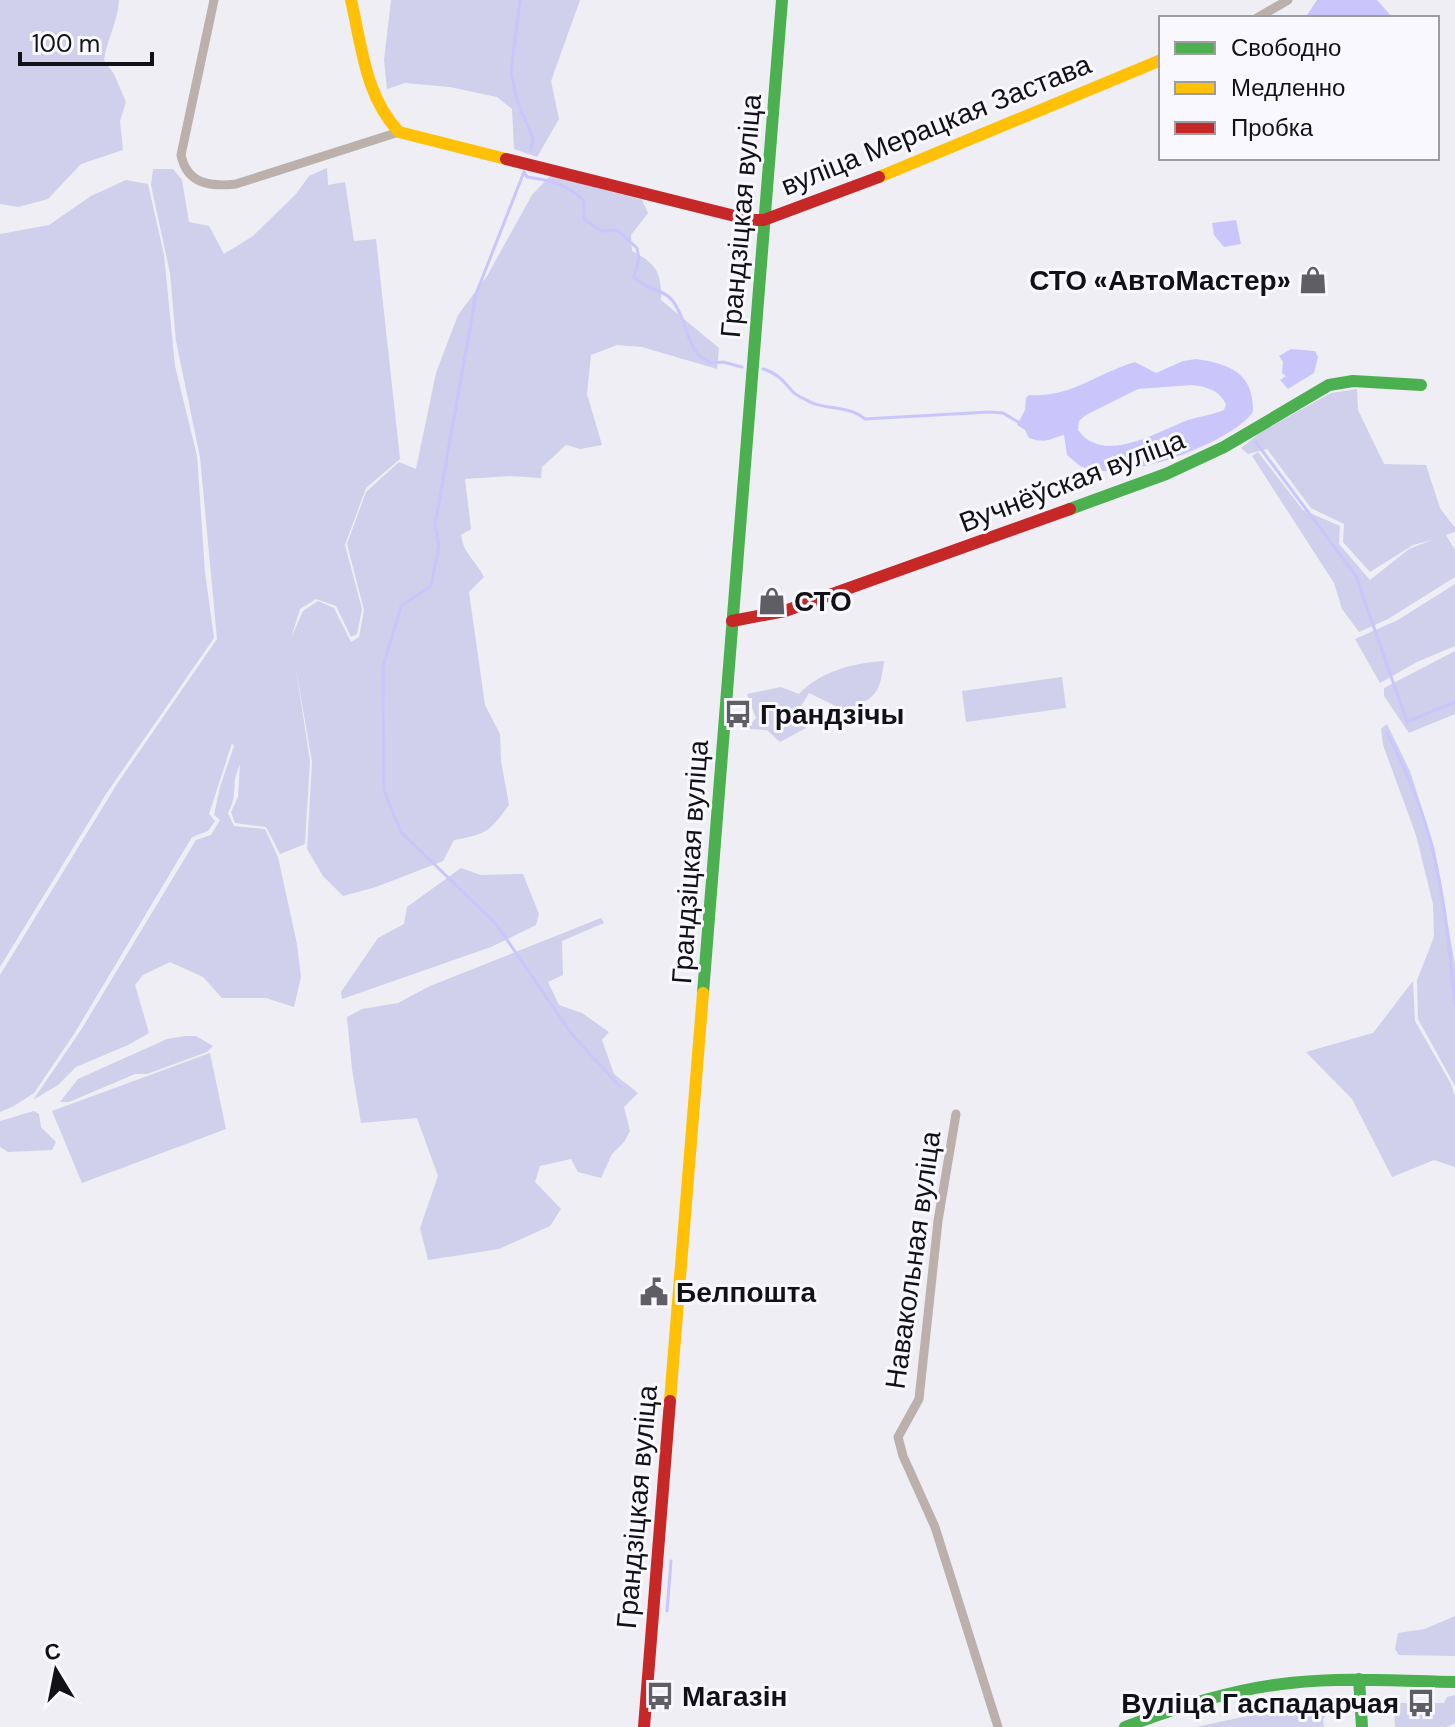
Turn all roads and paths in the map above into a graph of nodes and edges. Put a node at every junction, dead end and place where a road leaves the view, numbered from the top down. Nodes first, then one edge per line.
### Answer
1 (214, 0) edge
2 (351, 0) edge
3 (782, 0) edge
4 (1288, 0) edge
5 (1260, 16) edge
6 (1159, 61) edge
7 (399, 132) junction
8 (764, 220) junction
9 (1421, 385) dead end
10 (732, 621) junction
11 (956, 1114) dead end
12 (1359, 1679) junction
13 (1455, 1682) edge
14 (644, 1727) edge
15 (998, 1727) edge
16 (1125, 1727) edge
17 (1362, 1727) edge

1 - 7 street
2 - 7 main road
3 - 8 main road, Грандзіцкая вуліца
4 - 5 street
6 - 8 main road, вуліца Мерацкая Застава
7 - 8 main road, вуліца Мерацкая Застава
8 - 10 main road, Грандзіцкая вуліца
9 - 10 main road, Вучнёўская вуліца
10 - 14 main road, Грандзіцкая вуліца
11 - 15 street, Навакольная вуліца
12 - 13 main road
12 - 16 main road
12 - 17 main road

